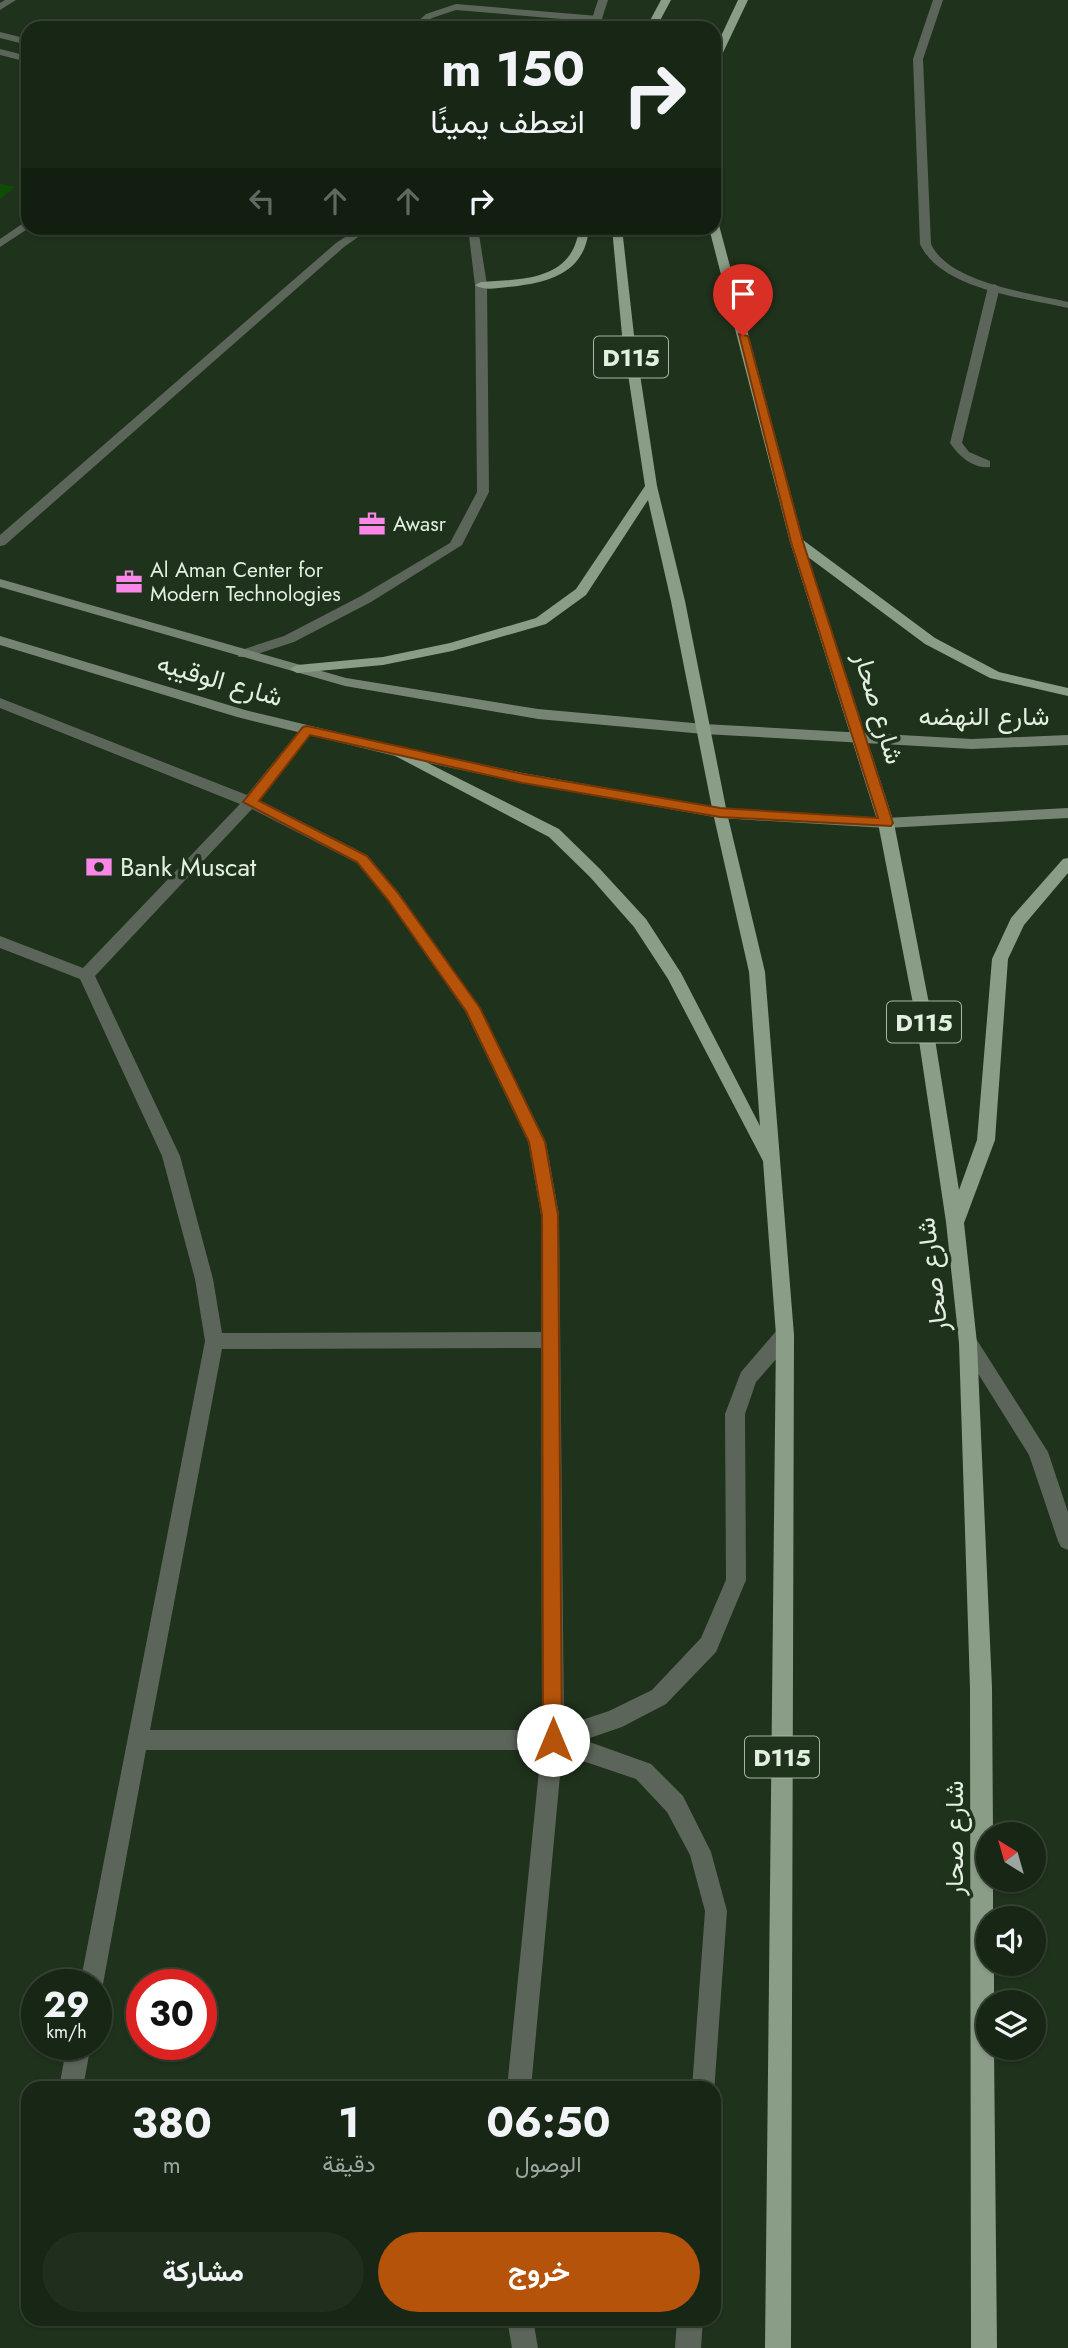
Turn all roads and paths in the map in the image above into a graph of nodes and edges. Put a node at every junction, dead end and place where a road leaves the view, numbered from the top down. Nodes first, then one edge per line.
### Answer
1 (11, 0) edge
2 (603, 0) edge
3 (666, 0) edge
4 (743, 0) edge
5 (938, 0) edge
6 (0, 7) edge
7 (421, 21) edge
8 (570, 21) edge
9 (597, 21) edge
10 (655, 21) edge
11 (0, 35) edge
12 (21, 40) edge
13 (721, 46) edge
14 (0, 52) edge
15 (21, 57) edge
16 (21, 228) edge
17 (355, 235) edge
18 (474, 235) edge
19 (582, 235) edge
20 (618, 235) edge
21 (717, 235) edge
22 (0, 244) edge
23 (481, 285) junction
24 (995, 287) junction
25 (1068, 305) edge
26 (986, 464) dead end
27 (651, 486) junction
28 (0, 541) edge
29 (797, 542) junction
30 (0, 583) edge
31 (0, 640) edge
32 (243, 653) junction
33 (297, 669) junction
34 (1068, 692) edge
35 (0, 703) edge
36 (704, 729) junction
37 (307, 730) junction
38 (858, 738) junction
39 (1068, 740) edge
40 (391, 750) junction
41 (250, 802) junction
42 (720, 813) junction
43 (1068, 813) edge
44 (886, 823) junction
45 (1068, 863) edge
46 (0, 942) edge
47 (86, 975) junction
48 (772, 1166) junction
49 (955, 1222) junction
50 (785, 1335) junction
51 (550, 1340) junction
52 (214, 1341) junction
53 (968, 1343) junction
54 (1068, 1541) edge
55 (139, 1740) junction
56 (553, 1740) junction
57 (94, 1969) edge
58 (76, 2060) edge
59 (72, 2081) edge
60 (520, 2081) edge
61 (704, 2081) edge
62 (521, 2326) edge
63 (690, 2326) edge
64 (525, 2348) edge
65 (688, 2348) edge
66 (778, 2348) edge
67 (984, 2348) edge

1 - 6 street
2 - 9 street
3 - 10 main road
4 - 13 main road
5 - 24 street
7 - 8 street
11 - 12 street
14 - 15 street
16 - 22 street
17 - 28 street
18 - 23 street
19 - 23 main road
20 - 27 main road, D115
21 - 29 main road, شارع صحار / D115
23 - 32 street
24 - 25 street
24 - 26 street
27 - 33 main road
27 - 36 main road, D115
29 - 34 main road
29 - 38 main road, شارع صحار / D115
30 - 32 main road, شارع الوقيبه
31 - 37 main road, شارع الوقيبه
32 - 33 main road, شارع الوقيبه
33 - 36 main road, شارع الوقيبه
35 - 41 street
36 - 38 main road, شارع الوقيبه
36 - 42 main road, D115
37 - 40 main road, شارع الوقيبه
37 - 41 street
38 - 39 main road, شارع النهضه
38 - 44 main road, شارع صحار / D115
40 - 42 main road, شارع الوقيبه
40 - 48 main road
41 - 47 street
41 - 51 street
42 - 44 main road, شارع الوقيبه
42 - 48 main road, D115
43 - 44 main road
44 - 49 main road, شارع صحار / D115
45 - 49 main road
46 - 47 street
47 - 52 street
48 - 50 main road, D115
49 - 53 main road, شارع صحار / D115
50 - 56 street
50 - 66 main road, D115
51 - 52 street
51 - 56 street
52 - 55 street
53 - 54 street
53 - 67 main road, شارع صحار / D115
55 - 56 street
55 - 57 street
56 - 60 street
56 - 61 street
58 - 59 street
62 - 64 street
63 - 65 street

